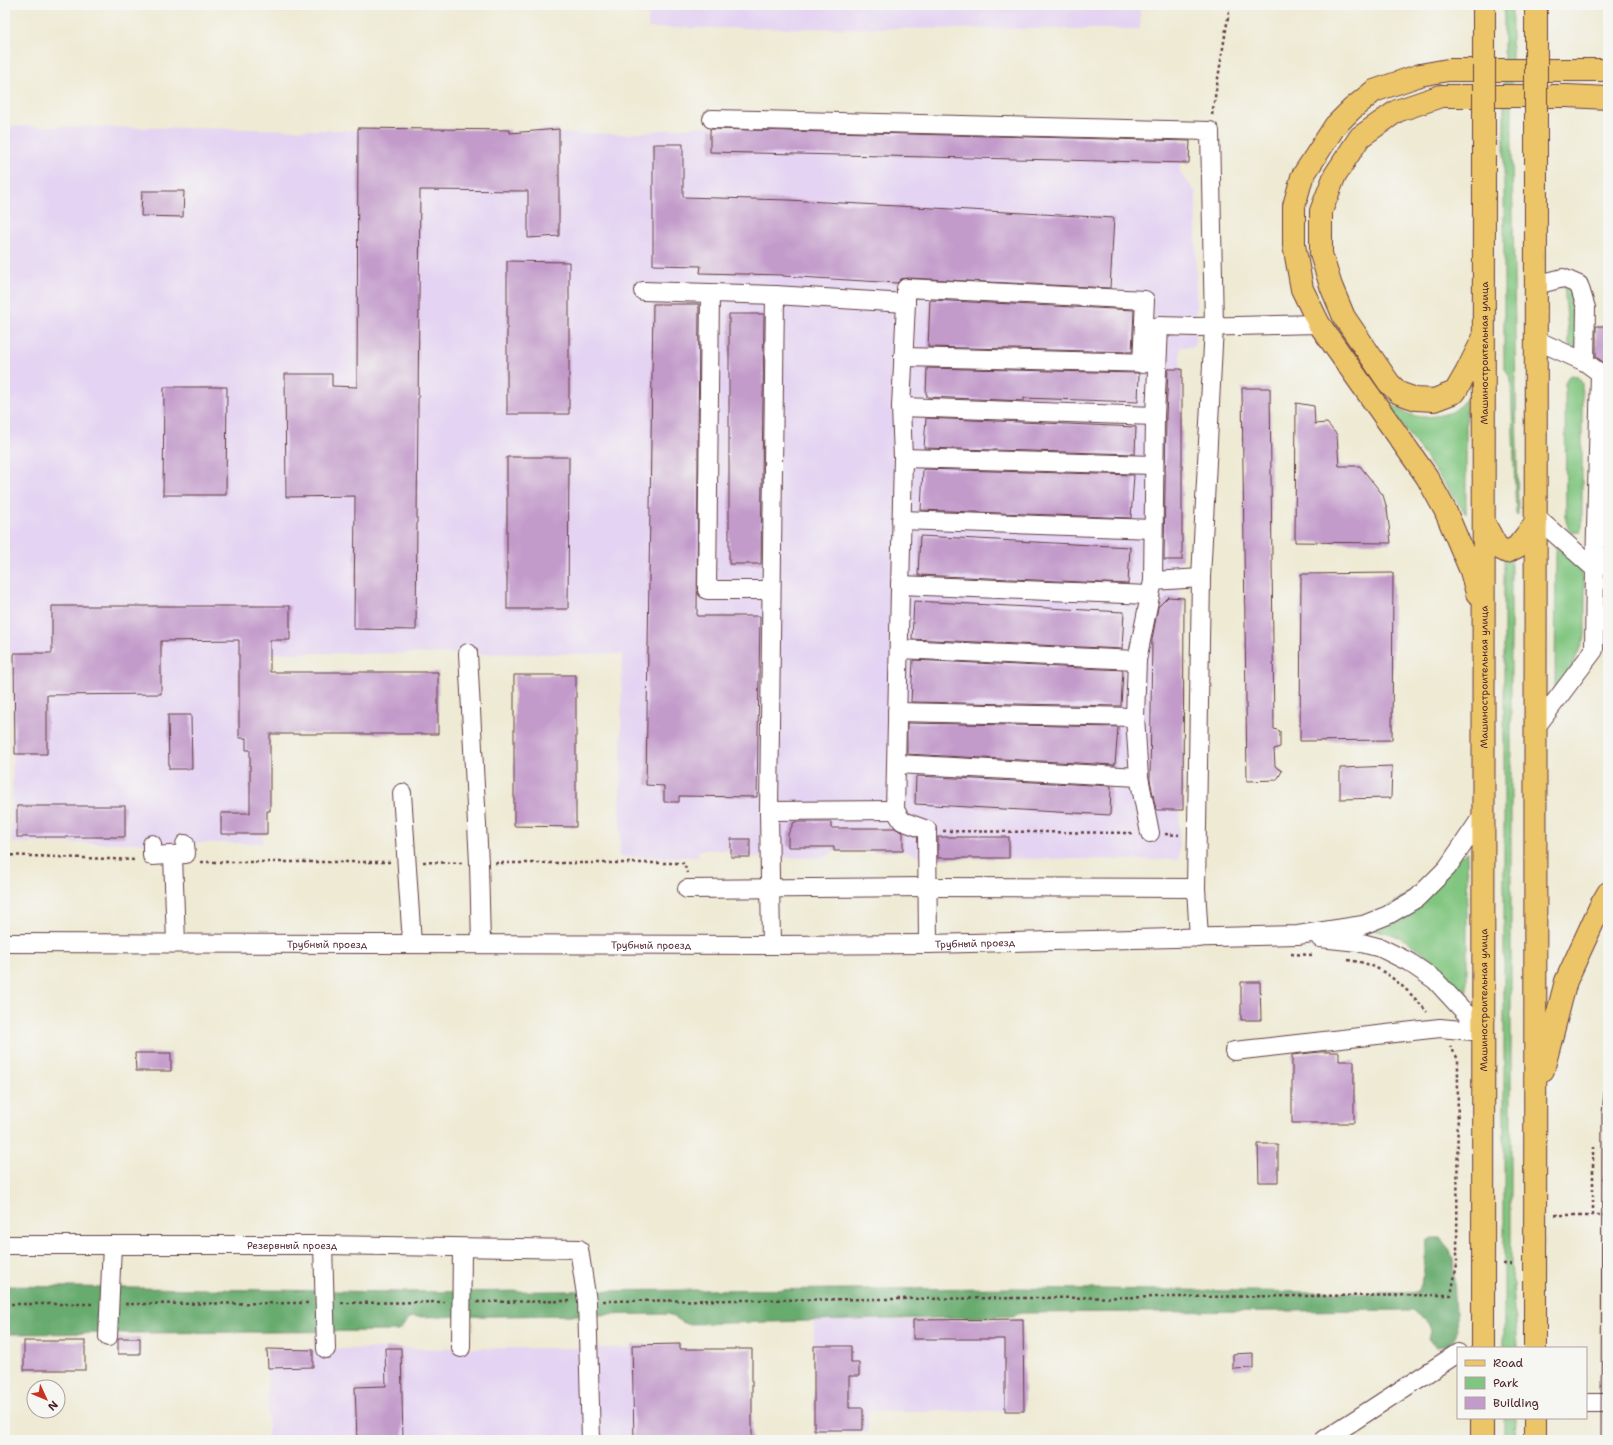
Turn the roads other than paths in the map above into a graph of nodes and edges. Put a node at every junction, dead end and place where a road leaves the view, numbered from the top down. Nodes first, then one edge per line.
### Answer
1 (1536, 5) edge
2 (1484, 16) edge
3 (1608, 70) edge
4 (1608, 98) edge
5 (712, 120) dead end
6 (1536, 285) junction
7 (643, 290) dead end
8 (710, 293) junction
9 (775, 295) junction
10 (906, 303) junction
11 (1319, 324) junction
12 (1214, 326) junction
13 (1484, 337) junction
14 (1536, 340) junction
15 (903, 357) junction
16 (1585, 362) junction
17 (1150, 363) junction
18 (901, 407) junction
19 (1155, 416) junction
20 (903, 458) junction
21 (1154, 465) junction
22 (901, 520) junction
23 (1536, 520) junction
24 (1484, 522) junction
25 (1153, 529) junction
26 (1595, 569) junction
27 (1201, 578) junction
28 (900, 586) junction
29 (1151, 588) junction
30 (771, 590) junction
31 (1484, 614) junction
32 (899, 649) junction
33 (468, 653) dead end
34 (1137, 660) junction
35 (897, 712) junction
36 (1135, 717) junction
37 (1536, 727) junction
38 (897, 764) junction
39 (1139, 777) junction
40 (402, 794) dead end
41 (895, 810) junction
42 (768, 811) junction
43 (1483, 815) junction
44 (1150, 833) road end
45 (152, 844) dead end
46 (927, 887) junction
47 (770, 888) junction
48 (1196, 888) junction
49 (690, 889) road end
50 (1608, 893) edge
51 (1298, 935) junction
52 (1199, 938) junction
53 (5, 943) edge
54 (176, 943) junction
55 (412, 944) junction
56 (481, 944) junction
57 (928, 944) junction
58 (771, 945) junction
59 (1483, 1032) junction
60 (1234, 1051) dead end
61 (1536, 1100) junction
62 (5, 1245) edge
63 (112, 1245) junction
64 (323, 1245) junction
65 (462, 1248) junction
66 (108, 1337) dead end
67 (1477, 1345) edge
68 (1535, 1347) edge
69 (461, 1348) dead end
70 (326, 1349) dead end
71 (1457, 1355) edge
72 (1587, 1403) edge
73 (1608, 1403) edge
74 (1482, 1419) edge
75 (1535, 1419) edge
76 (591, 1440) edge
77 (1324, 1440) edge
78 (1482, 1440) edge
79 (1535, 1440) edge

1 - 6 main road, bridge
2 - 13 main road, Машиностроительная улица, bridge
3 - 11 main road
4 - 13 main road
5 - 12 street
6 - 14 main road
6 - 16 street
7 - 8 street
8 - 9 street
8 - 30 street
9 - 10 street
9 - 30 street
10 - 15 street
10 - 17 street
11 - 12 street
11 - 31 main road
12 - 17 street
12 - 27 street
13 - 24 main road, Машиностроительная улица
14 - 16 street
14 - 23 main road
15 - 17 street
15 - 18 street
16 - 26 street
17 - 19 street
18 - 19 street
18 - 20 street
19 - 21 street
20 - 21 street
20 - 22 street
21 - 25 street
22 - 25 street
22 - 28 street
23 - 24 main road
23 - 26 street
23 - 37 main road
24 - 31 main road, Машиностроительная улица
25 - 29 street
26 - 37 street
27 - 29 street
27 - 48 street
28 - 29 street
28 - 32 street
29 - 34 street
30 - 42 street
31 - 43 main road, Машиностроительная улица
32 - 34 street
32 - 35 street
33 - 56 street
34 - 36 street
35 - 36 street
35 - 38 street
36 - 39 street
37 - 61 main road
38 - 39 street
38 - 41 street
39 - 44 street
40 - 55 street
41 - 42 street
41 - 46 street
42 - 47 street
43 - 51 street
43 - 59 main road, Машиностроительная улица
45 - 54 street
46 - 47 street
46 - 48 street
46 - 57 street
47 - 49 street
47 - 58 street
48 - 52 street
50 - 61 main road
51 - 52 street, Трубный проезд
51 - 59 street
52 - 57 street, Трубный проезд
53 - 54 street, Трубный проезд
54 - 55 street, Трубный проезд
55 - 56 street, Трубный проезд
56 - 58 street, Трубный проезд
57 - 58 street, Трубный проезд
59 - 60 street
59 - 67 main road, Машиностроительная улица
61 - 68 main road
62 - 63 street, Резервный проезд
63 - 64 street, Резервный проезд
63 - 66 street
64 - 65 street, Резервный проезд
64 - 70 street
65 - 69 street
65 - 76 street, Резервный проезд
71 - 77 street
72 - 73 street
74 - 78 main road
75 - 79 main road

